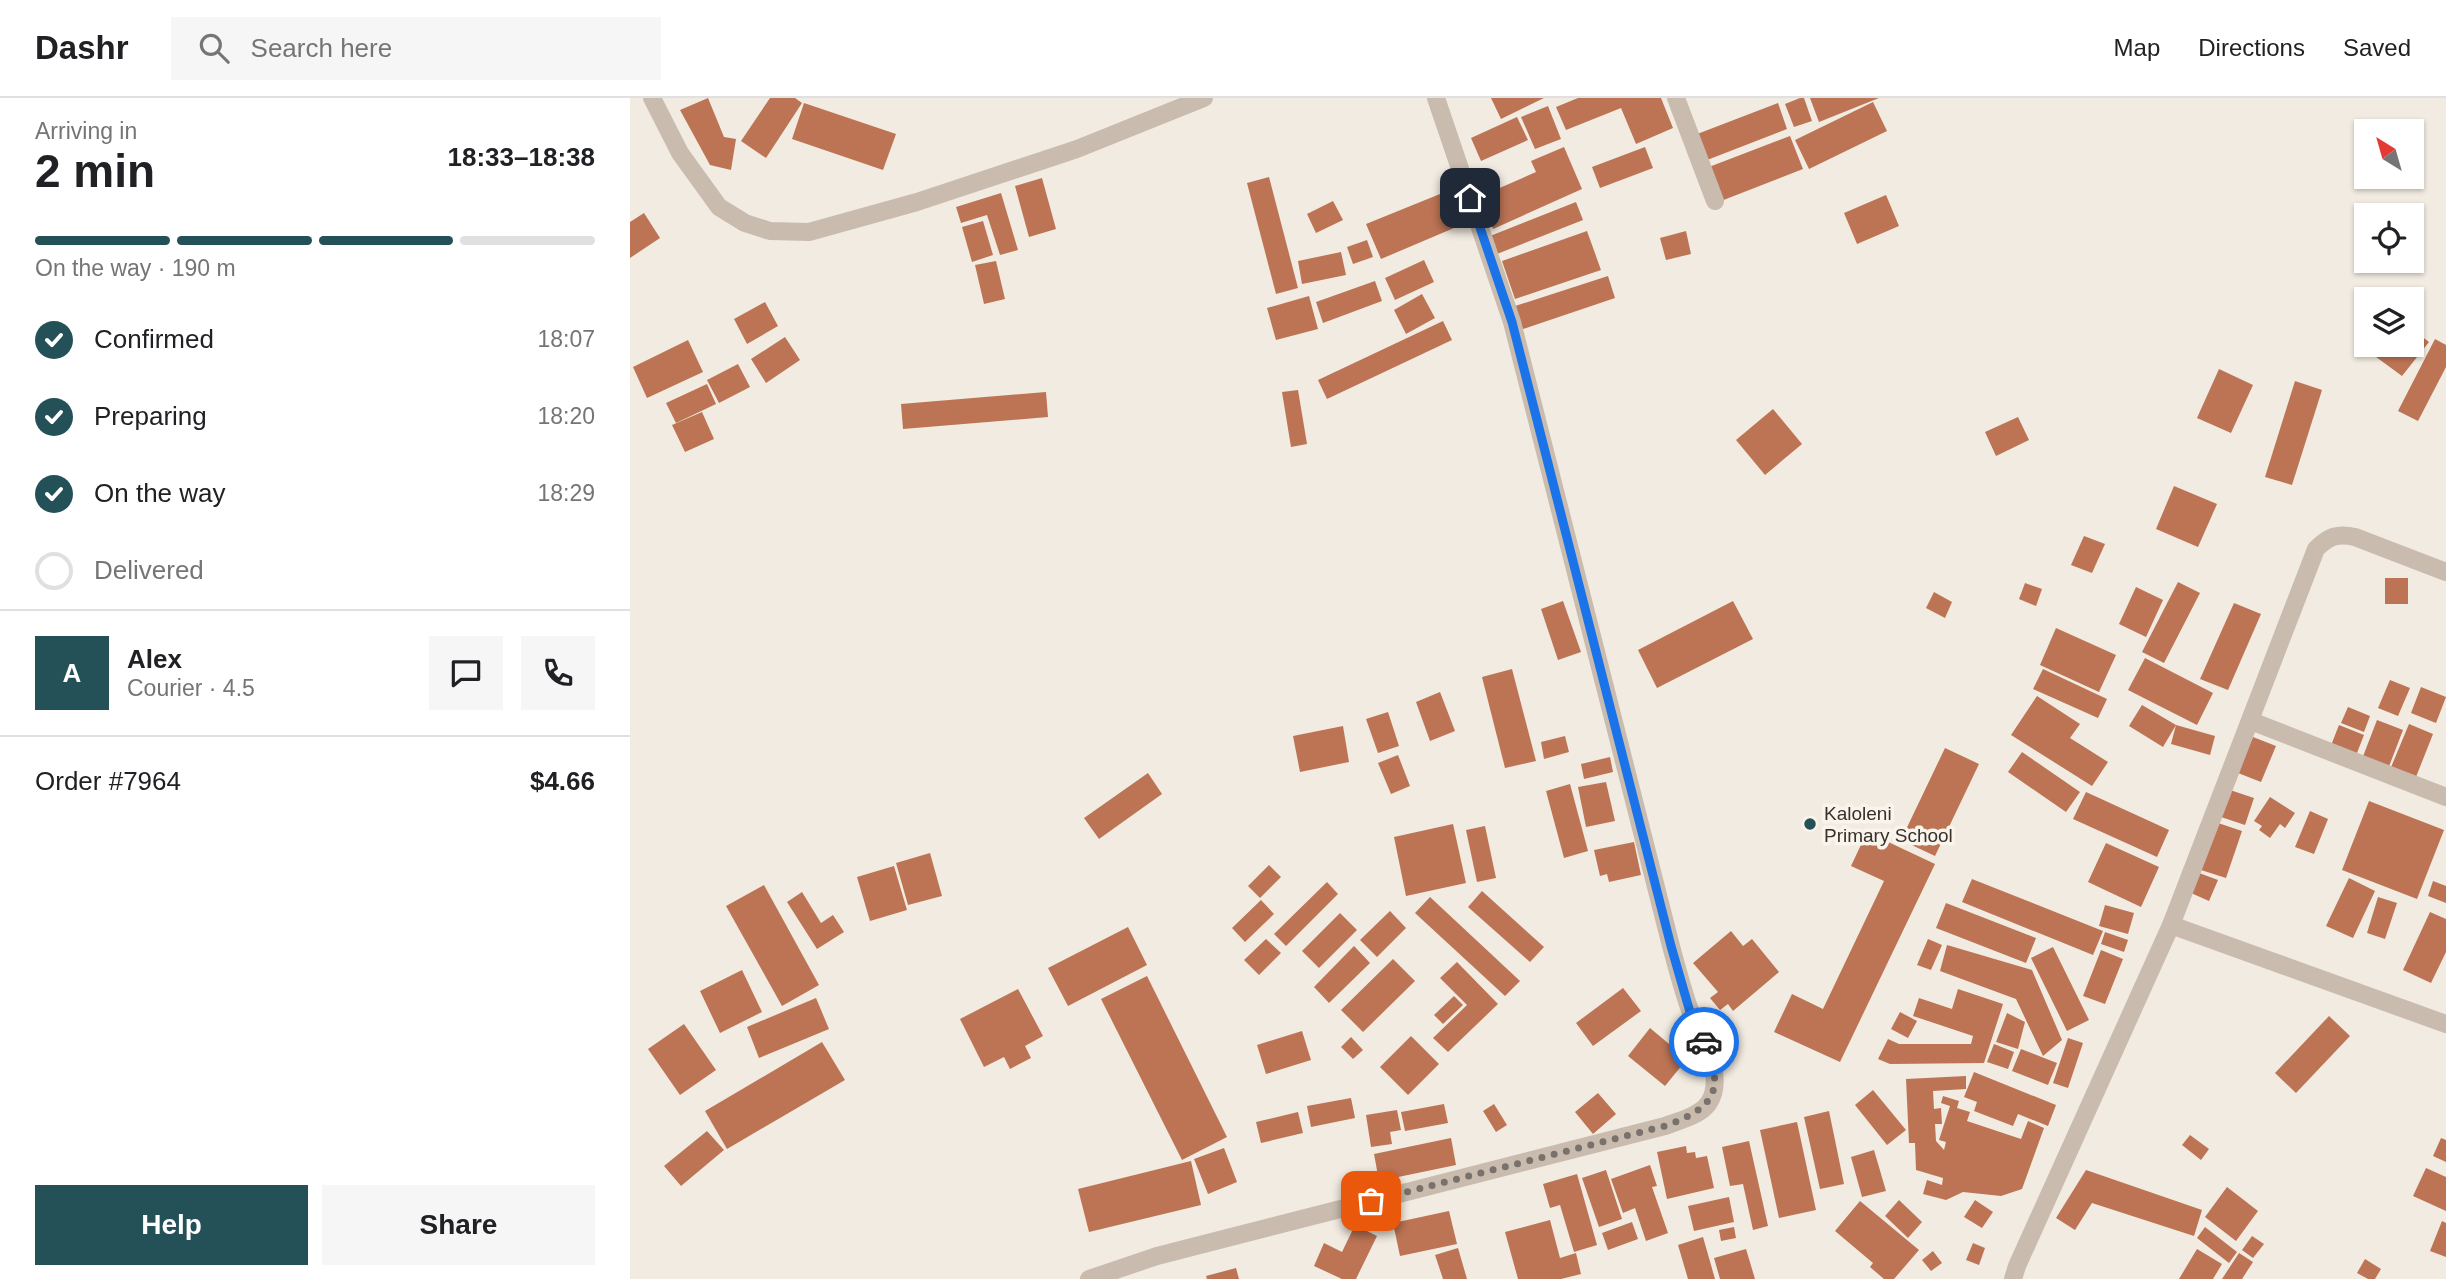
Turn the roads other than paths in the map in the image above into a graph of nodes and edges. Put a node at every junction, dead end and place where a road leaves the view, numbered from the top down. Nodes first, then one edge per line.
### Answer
1 (653, 98) edge
2 (1204, 98) edge
3 (1436, 98) edge
4 (1676, 98) edge
5 (1715, 201) dead end
6 (2446, 572) edge
7 (2251, 721) junction
8 (2446, 797) edge
9 (2171, 925) junction
10 (2446, 1024) edge
11 (1089, 1279) edge
12 (2014, 1279) edge

1 - 2 street
3 - 11 street
4 - 5 street
6 - 7 street
7 - 8 street
7 - 9 street
9 - 10 street
9 - 12 street

